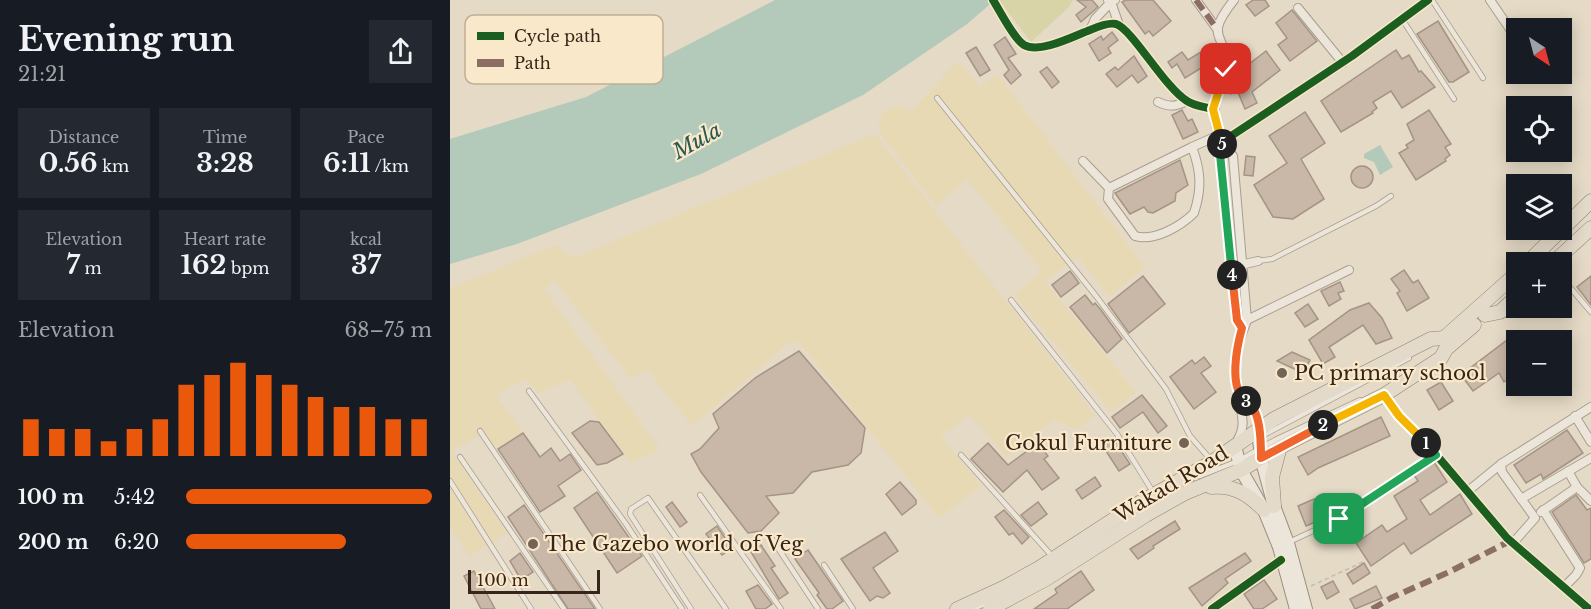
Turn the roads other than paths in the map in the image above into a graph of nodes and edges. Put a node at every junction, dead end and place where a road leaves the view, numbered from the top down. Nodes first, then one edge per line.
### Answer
1 (993, 0) edge
2 (1196, 0) edge
3 (1430, 0) edge
4 (1490, 0) edge
5 (1111, 1) edge
6 (1232, 1) edge
7 (1298, 8) dead end
8 (1402, 19) junction
9 (1506, 23) edge
10 (1119, 25) junction
11 (1217, 29) junction
12 (1090, 30) junction
13 (1343, 63) junction
14 (1483, 78) dead end
15 (937, 98) dead end
16 (1454, 99) dead end
17 (1187, 101) junction
18 (1158, 102) dead end
19 (1213, 109) junction
20 (1220, 138) junction
21 (1192, 147) junction
22 (1083, 161) dead end
23 (1109, 188) junction
24 (1591, 192) edge
25 (1391, 196) dead end
26 (1591, 201) edge
27 (1572, 210) edge
28 (1591, 211) edge
29 (1591, 228) edge
30 (1541, 240) edge
31 (1529, 252) edge
32 (1538, 252) edge
33 (1548, 252) edge
34 (1565, 252) edge
35 (1258, 261) joint
36 (1244, 264) junction
37 (1232, 267) junction
38 (1349, 270) dead end
39 (1506, 274) edge
40 (1506, 287) edge
41 (1572, 290) edge
42 (1506, 291) edge
43 (1499, 296) junction
44 (1011, 300) dead end
45 (1506, 306) edge
46 (1482, 312) junction
47 (1591, 312) edge
48 (1247, 320) junction
49 (1242, 328) junction
50 (1445, 343) junction
51 (529, 391) dead end
52 (1384, 395) junction
53 (1243, 399) junction
54 (1591, 406) edge
55 (1575, 416) junction
56 (480, 431) dead end
57 (1591, 442) edge
58 (1260, 444) junction
59 (1280, 447) junction
60 (962, 455) dead end
61 (1436, 455) junction
62 (460, 457) dead end
63 (1237, 457) junction
64 (1591, 458) edge
65 (1501, 464) junction
66 (1212, 466) junction
67 (1568, 471) junction
68 (450, 480) edge
69 (1577, 487) junction
70 (1468, 491) junction
71 (1185, 493) junction
72 (1155, 494) junction
73 (700, 495) dead end
74 (1521, 499) junction
75 (1591, 501) edge
76 (1269, 508) junction
77 (1543, 510) junction
78 (1534, 518) junction
79 (770, 536) dead end
80 (1288, 543) junction
81 (1513, 543) junction
82 (1053, 558) junction
83 (1281, 560) junction
84 (824, 565) dead end
85 (1564, 587) junction
86 (531, 609) edge
87 (564, 609) edge
88 (600, 609) edge
89 (681, 609) edge
90 (691, 609) edge
91 (726, 609) edge
92 (781, 609) edge
93 (818, 609) edge
94 (853, 609) edge
95 (957, 609) edge
96 (973, 609) edge
97 (990, 609) edge
98 (1212, 609) edge
99 (1296, 609) edge
100 (1306, 609) edge
101 (1589, 609) edge

1 - 12 street
2 - 11 street
3 - 8 street
3 - 14 lane
4 - 9 street
5 - 10 street
5 - 12 street
6 - 11 street
7 - 13 street
8 - 13 street
8 - 16 lane
10 - 12 street
10 - 17 street
11 - 19 street
13 - 20 street
15 - 66 lane
17 - 18 street
17 - 19 street
19 - 20 street
20 - 21 street
20 - 36 street
20 - 37 street
21 - 23 street
21 - 23 street
22 - 23 street
24 - 27 main road
25 - 35 lane
26 - 32 main road
28 - 33 main road
29 - 34 main road
30 - 31 main road
35 - 36 street
36 - 37 street
36 - 48 street
37 - 49 street
38 - 48 street
39 - 46 main road
40 - 43 main road
41 - 47 lane
42 - 43 main road
43 - 46 main road
44 - 72 lane
45 - 46 main road
46 - 50 main road, Wakad Road
48 - 49 street
49 - 53 street
50 - 52 main road, Wakad Road
50 - 58 lane
50 - 58 main road, Wakad Road
51 - 89 lane
52 - 59 main road, Wakad Road
52 - 61 street
53 - 58 street
53 - 63 street
54 - 55 street
55 - 57 street
55 - 65 street
56 - 88 lane
58 - 59 main road, Wakad Road
58 - 63 main road, Wakad Road
58 - 63 main road, Wakad Road
58 - 76 main road
59 - 76 main road
60 - 82 lane
61 - 70 street
61 - 80 lane
62 - 87 lane
63 - 66 main road, Wakad Road
63 - 71 main road, Wakad Road
63 - 76 main road
64 - 67 street
65 - 70 street
65 - 74 street
66 - 72 main road, Wakad Road
66 - 96 lane
67 - 69 street
67 - 74 street
68 - 86 lane
69 - 75 street
69 - 77 street
70 - 81 street
71 - 76 main road
71 - 97 main road, Wakad Road
72 - 82 main road, Wakad Road
73 - 92 lane
74 - 78 street
76 - 80 main road
76 - 83 main road
77 - 78 street
77 - 85 street
78 - 81 street
79 - 93 lane
80 - 100 main road
81 - 85 street
82 - 95 main road, Wakad Road
83 - 98 street
83 - 99 main road
84 - 94 lane
85 - 101 street
90 - 91 lane

